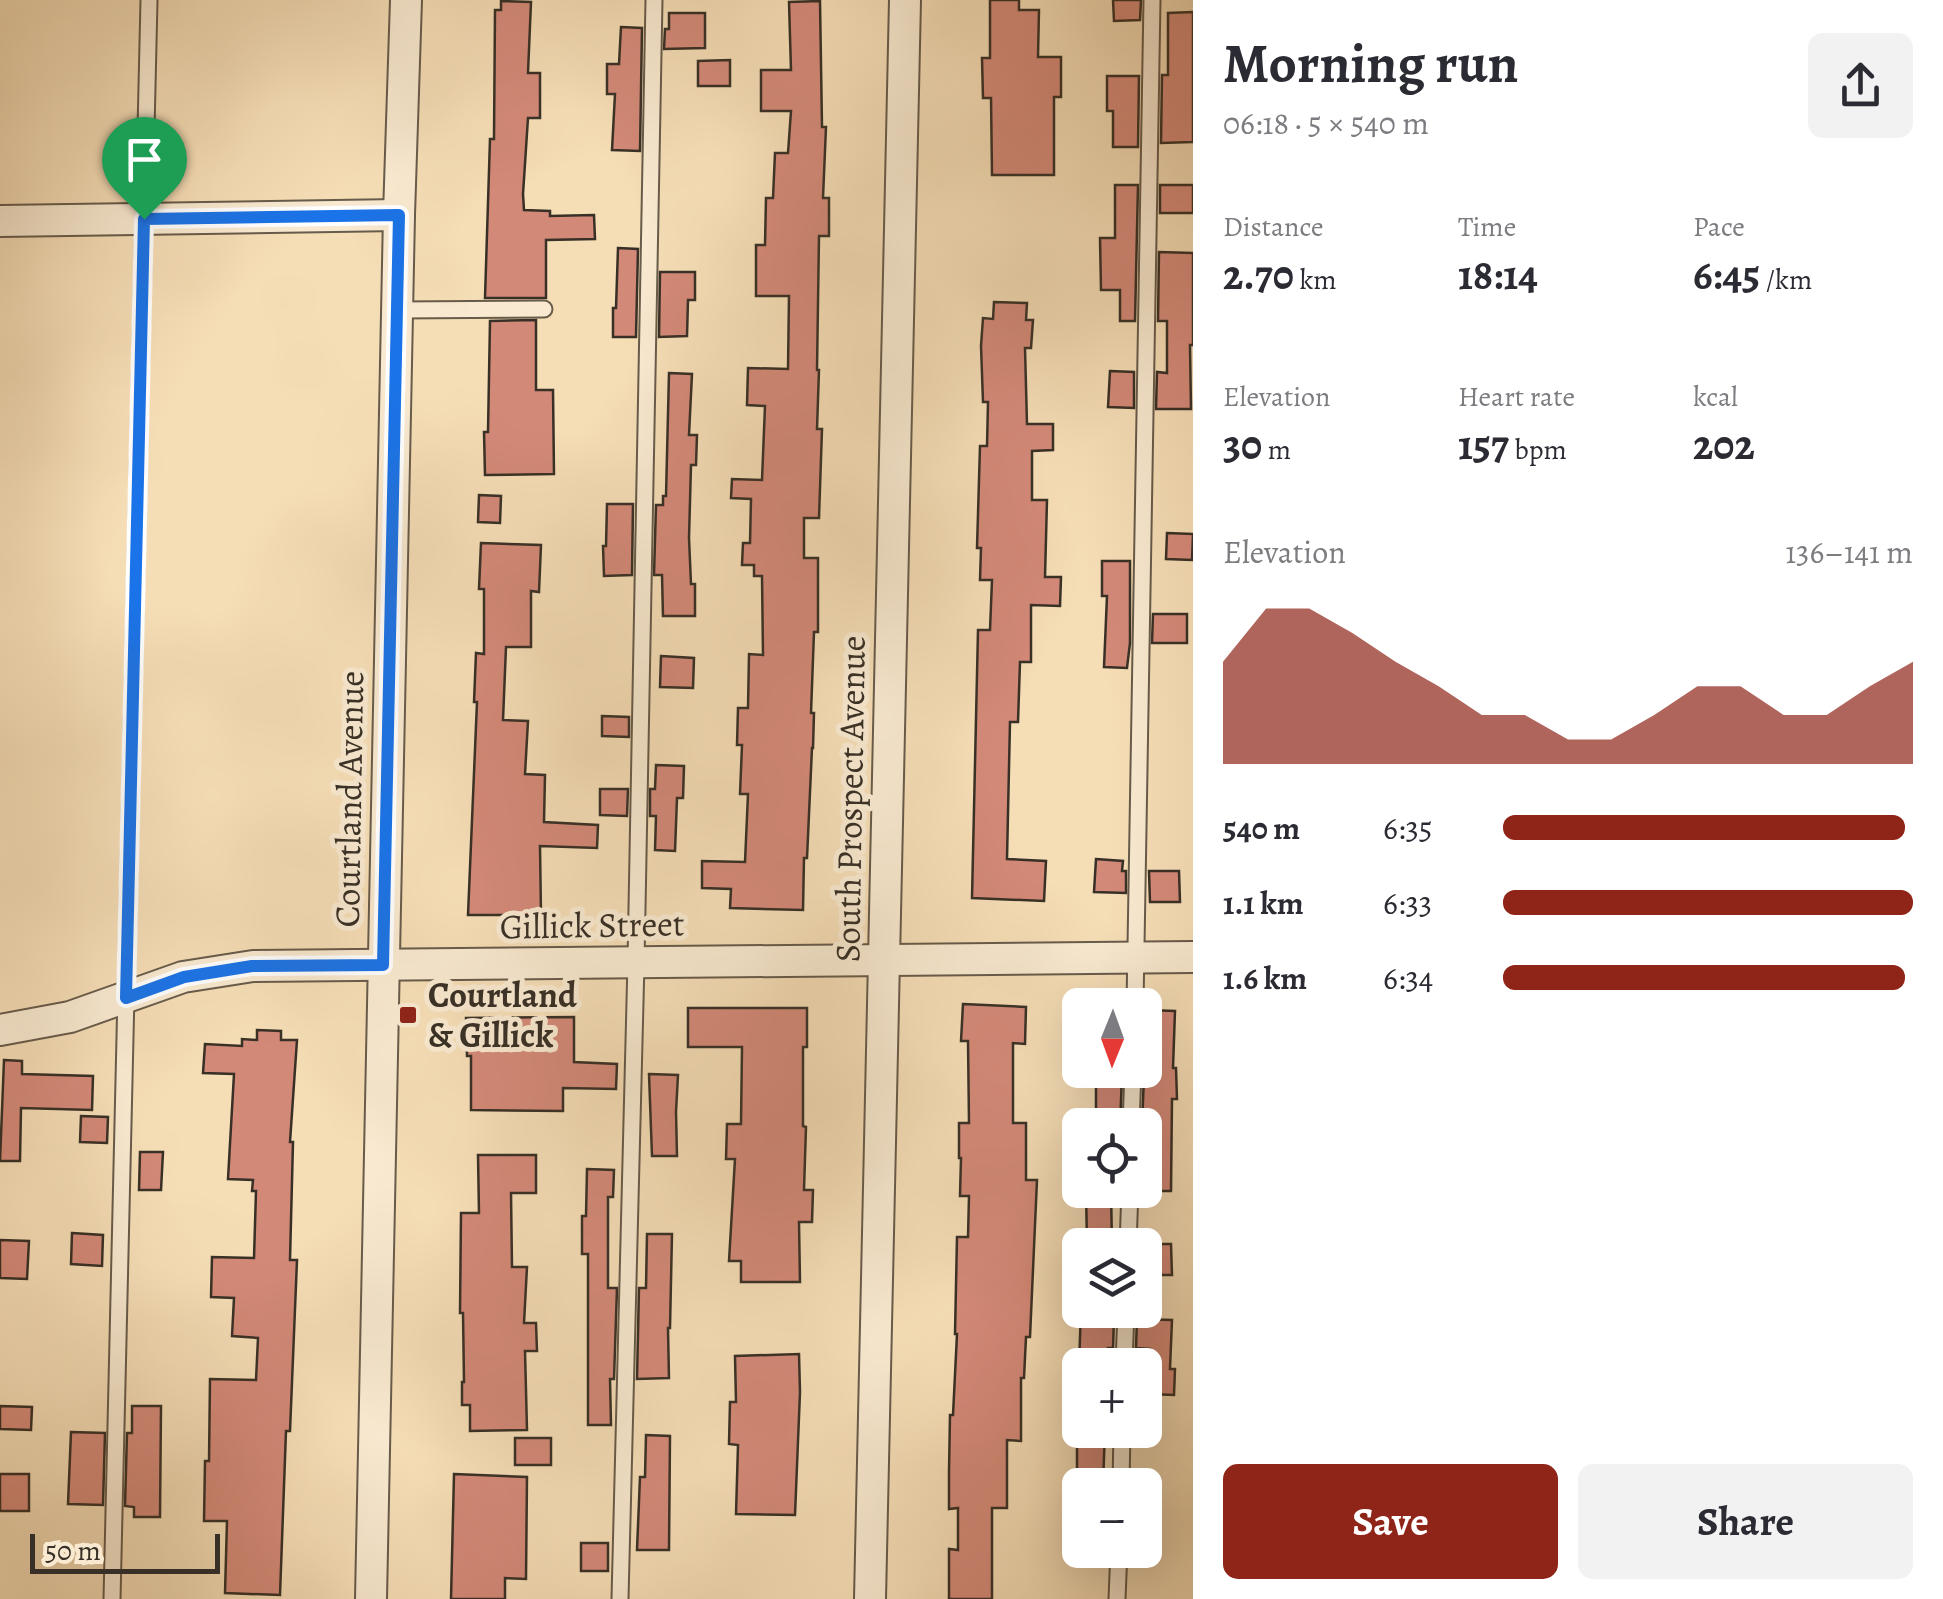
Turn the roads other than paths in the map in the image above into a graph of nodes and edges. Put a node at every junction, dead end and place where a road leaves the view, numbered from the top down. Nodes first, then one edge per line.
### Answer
1 (148, 0) edge
2 (406, 0) edge
3 (654, 0) edge
4 (905, 0) edge
5 (1152, 0) edge
6 (399, 215) junction
7 (144, 219) junction
8 (0, 222) edge
9 (544, 309) dead end
10 (397, 310) junction
11 (1193, 956) edge
12 (1136, 957) junction
13 (884, 960) junction
14 (636, 962) junction
15 (383, 965) junction
16 (1135, 988) edge
17 (126, 998) junction
18 (0, 1030) edge
19 (1119, 1568) edge
20 (112, 1599) edge
21 (371, 1599) edge
22 (620, 1599) edge
23 (870, 1599) edge
24 (1118, 1599) edge

1 - 7 lane
2 - 6 street, Courtland Avenue
3 - 14 lane
4 - 13 street, South Prospect Avenue
5 - 12 lane
6 - 7 street
6 - 10 street, Courtland Avenue
7 - 8 street
7 - 17 lane
9 - 10 lane
10 - 15 street, Courtland Avenue
11 - 12 street, Gillick Street
12 - 13 street, Gillick Street
12 - 16 lane
13 - 14 street, Gillick Street
13 - 23 street, South Prospect Avenue
14 - 15 street, Gillick Street
14 - 22 lane
15 - 17 street, Gillick Street
15 - 21 street, Courtland Avenue
17 - 18 street, Gillick Street
17 - 20 lane
19 - 24 lane

